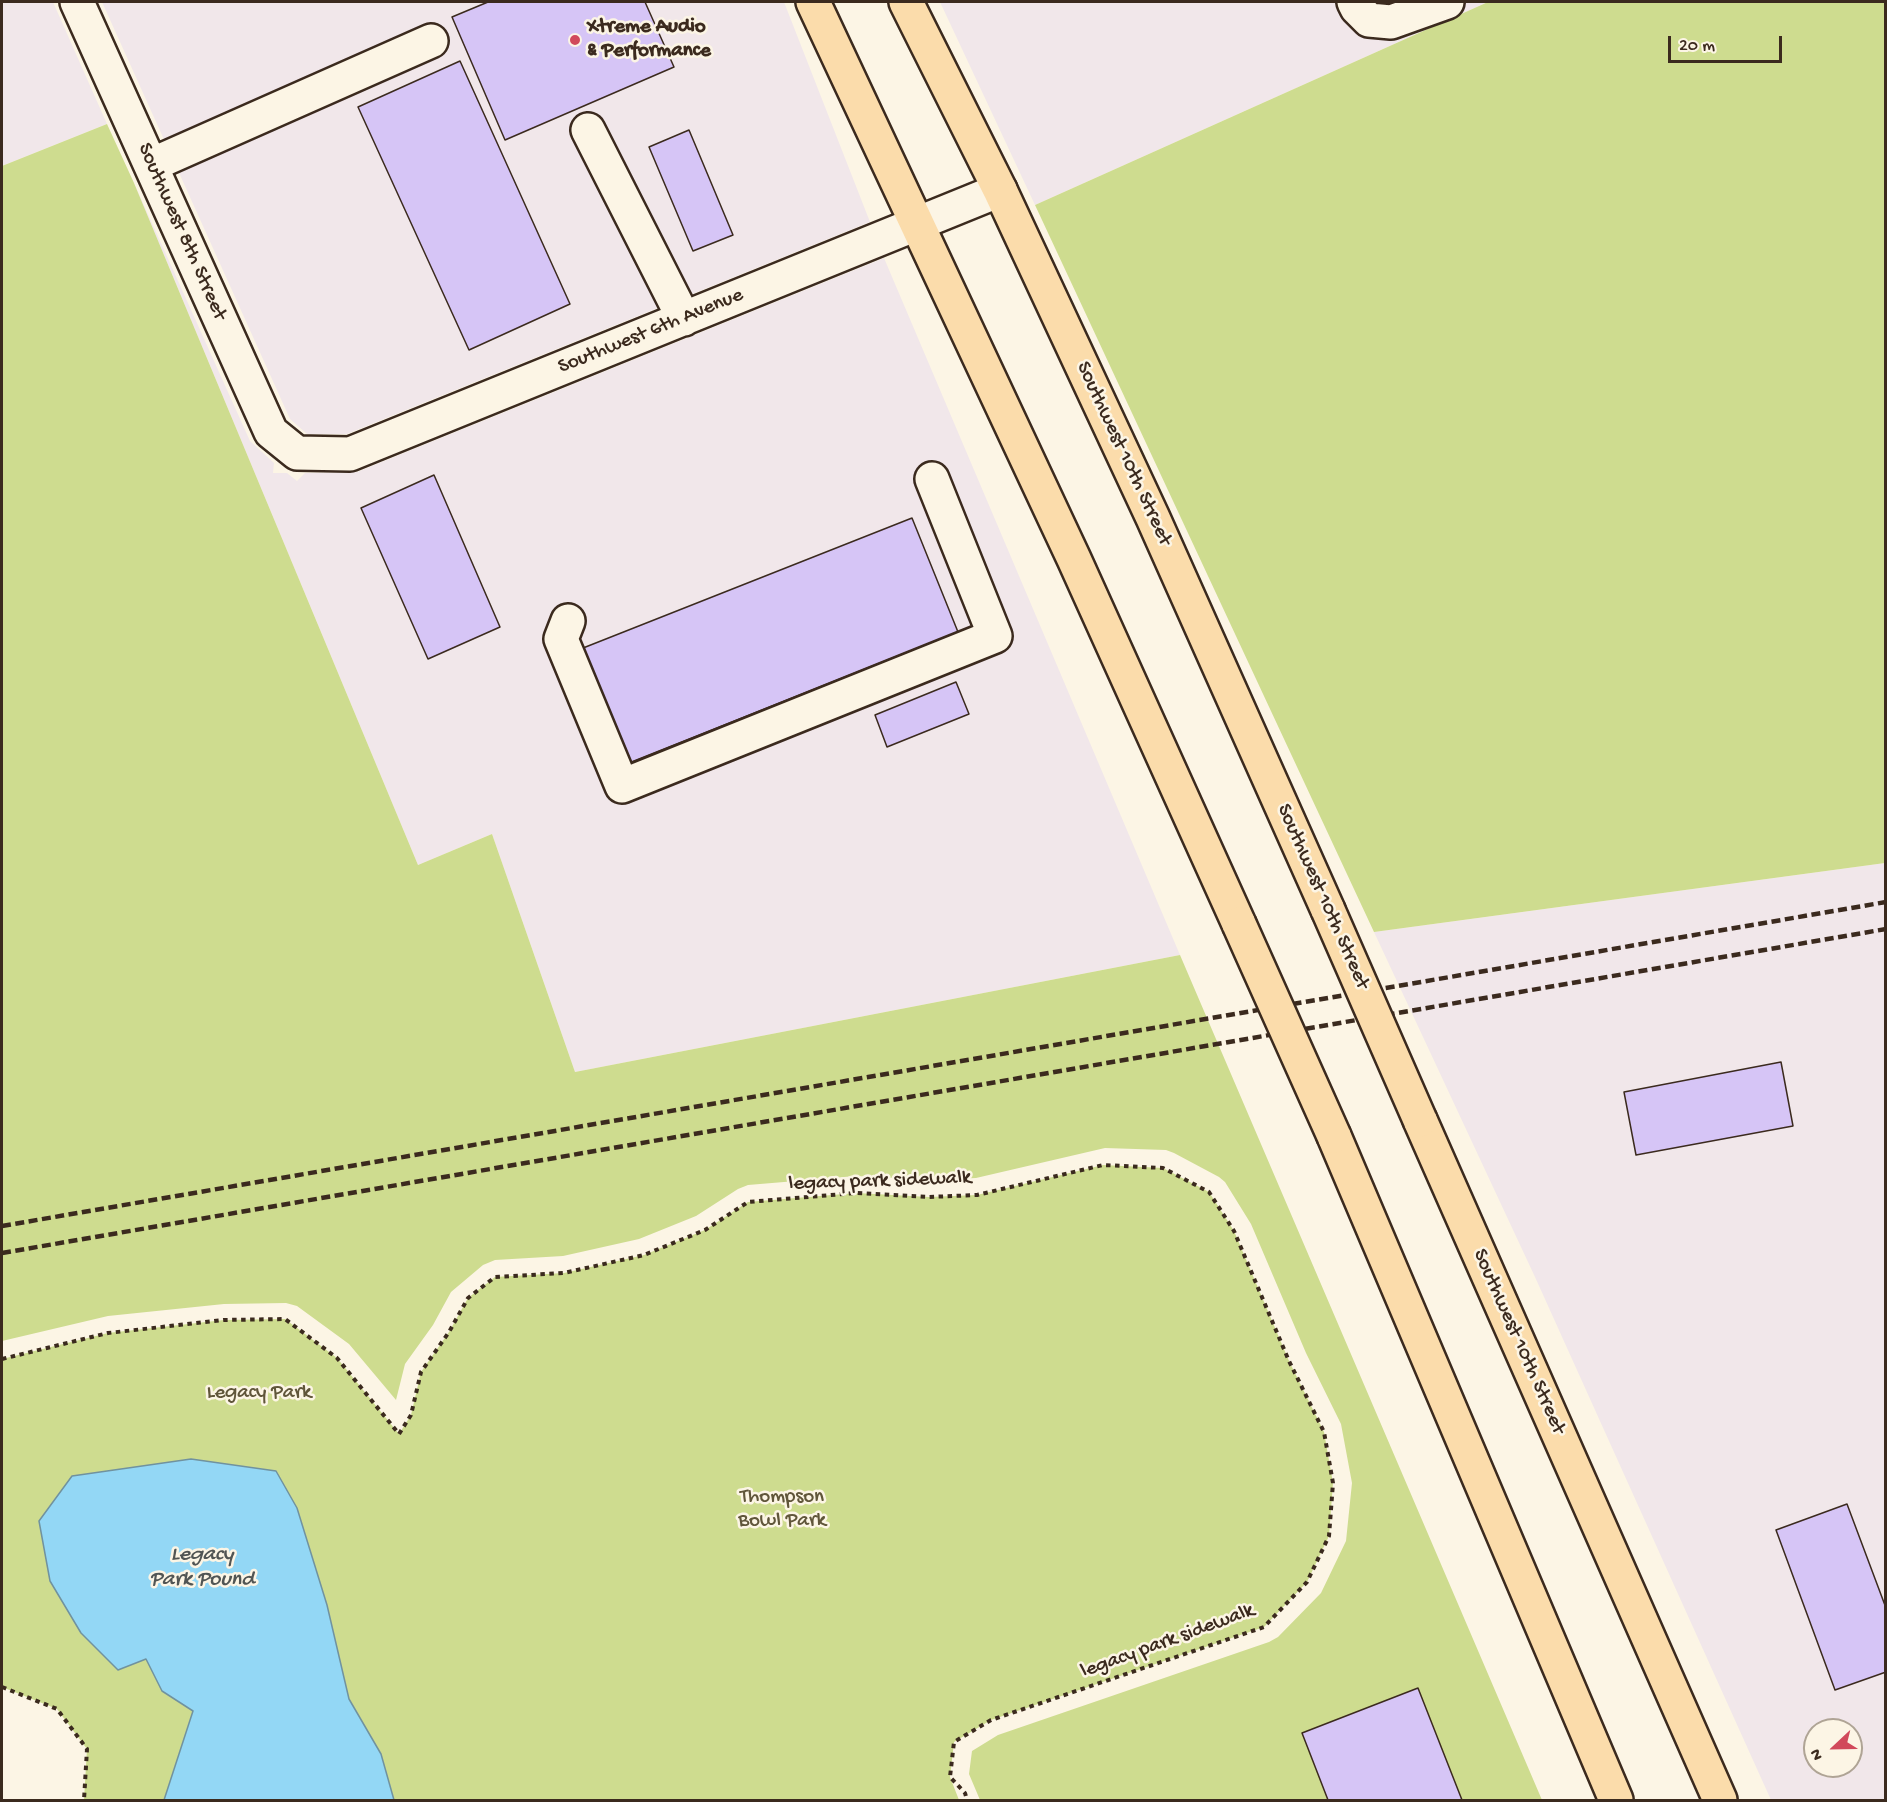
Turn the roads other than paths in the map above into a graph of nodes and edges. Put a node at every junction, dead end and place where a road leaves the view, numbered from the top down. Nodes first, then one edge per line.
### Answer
1 (76, 2) edge
2 (814, 2) edge
3 (906, 2) edge
4 (1354, 2) edge
5 (1447, 2) edge
6 (430, 41) dead end
7 (588, 130) dead end
8 (151, 165) junction
9 (1000, 190) junction
10 (918, 224) junction
11 (684, 319) junction
12 (297, 453) joint
13 (932, 479) dead end
14 (568, 621) dead end
15 (1616, 1800) edge
16 (1720, 1800) edge

1 - 8 street, Southwest 8th Street
2 - 10 main road
3 - 9 main road, Southwest 10th Street
4 - 5 street
6 - 8 street
7 - 11 street
8 - 12 street, Southwest 8th Street
9 - 10 street, Southwest 6th Avenue
9 - 16 main road, Southwest 10th Street, bridge
10 - 11 street, Southwest 6th Avenue
10 - 15 main road, bridge
11 - 12 street, Southwest 6th Avenue
13 - 14 street

